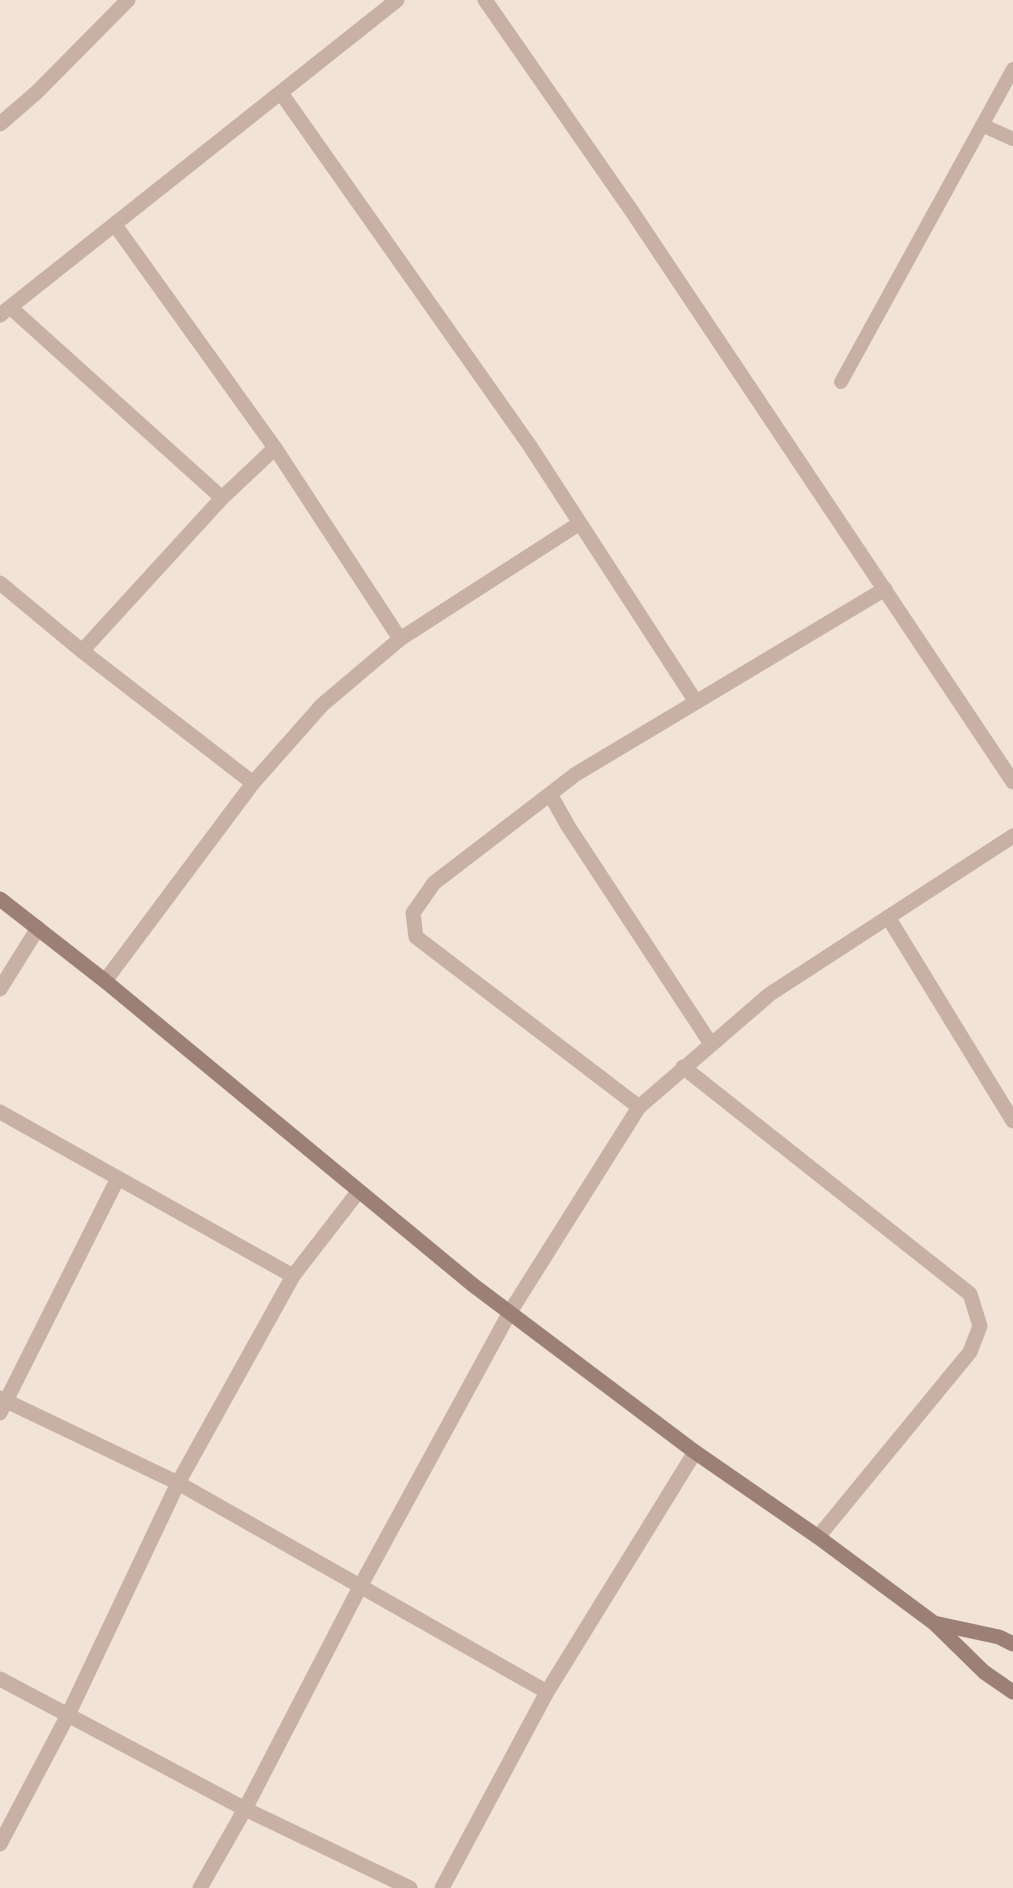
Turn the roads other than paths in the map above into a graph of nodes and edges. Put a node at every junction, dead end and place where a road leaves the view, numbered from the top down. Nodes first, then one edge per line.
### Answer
1 (128, 0) edge
2 (397, 0) edge
3 (485, 0) edge
4 (1013, 69) edge
5 (281, 93) junction
6 (0, 124) edge
7 (982, 125) junction
8 (1013, 139) edge
9 (115, 225) junction
10 (5, 311) edge
11 (841, 382) dead end
12 (275, 448) junction
13 (222, 498) junction
14 (580, 523) junction
15 (0, 584) edge
16 (885, 589) junction
17 (400, 639) junction
18 (82, 651) junction
19 (696, 702) junction
20 (1013, 782) edge
21 (253, 783) junction
22 (550, 794) junction
23 (1013, 836) edge
24 (0, 899) edge
25 (888, 917) junction
26 (38, 928) junction
27 (105, 981) junction
28 (0, 989) edge
29 (711, 1044) junction
30 (684, 1068) junction
31 (639, 1107) junction
32 (0, 1112) edge
33 (1013, 1121) edge
34 (118, 1178) junction
35 (358, 1192) junction
36 (293, 1276) junction
37 (510, 1312) junction
38 (2, 1404) edge
39 (695, 1452) junction
40 (178, 1483) junction
41 (818, 1537) junction
42 (361, 1585) junction
43 (934, 1623) junction
44 (1013, 1644) edge
45 (0, 1679) edge
46 (547, 1692) junction
47 (1013, 1692) edge
48 (68, 1715) junction
49 (245, 1809) junction
50 (0, 1844) edge
51 (200, 1888) edge
52 (410, 1888) edge
53 (442, 1888) edge

1 - 6 street
2 - 5 street
3 - 16 street
4 - 7 lane
5 - 9 street
5 - 14 street
7 - 8 lane
7 - 11 lane
9 - 10 street
9 - 12 street
10 - 13 street
12 - 13 street
12 - 17 street
13 - 18 street
14 - 17 street
14 - 19 street
15 - 18 street
16 - 19 street
16 - 20 street
17 - 21 street
18 - 21 street
19 - 22 street
21 - 27 street
22 - 29 street
22 - 31 street
23 - 25 street
24 - 26 street
25 - 29 street
25 - 33 street
26 - 27 street
26 - 28 street
27 - 35 street
29 - 30 street
30 - 31 street
30 - 41 street
31 - 37 street
32 - 34 street
34 - 36 street
34 - 38 street
35 - 36 street
35 - 37 street
36 - 40 street
37 - 39 street
37 - 42 street
38 - 40 street
39 - 41 street
39 - 46 street
40 - 42 street
40 - 48 street
41 - 43 street
42 - 46 street
42 - 49 street
43 - 44 street
43 - 47 street
45 - 48 street
46 - 53 street
48 - 49 street
48 - 50 street
49 - 51 street
49 - 52 street

